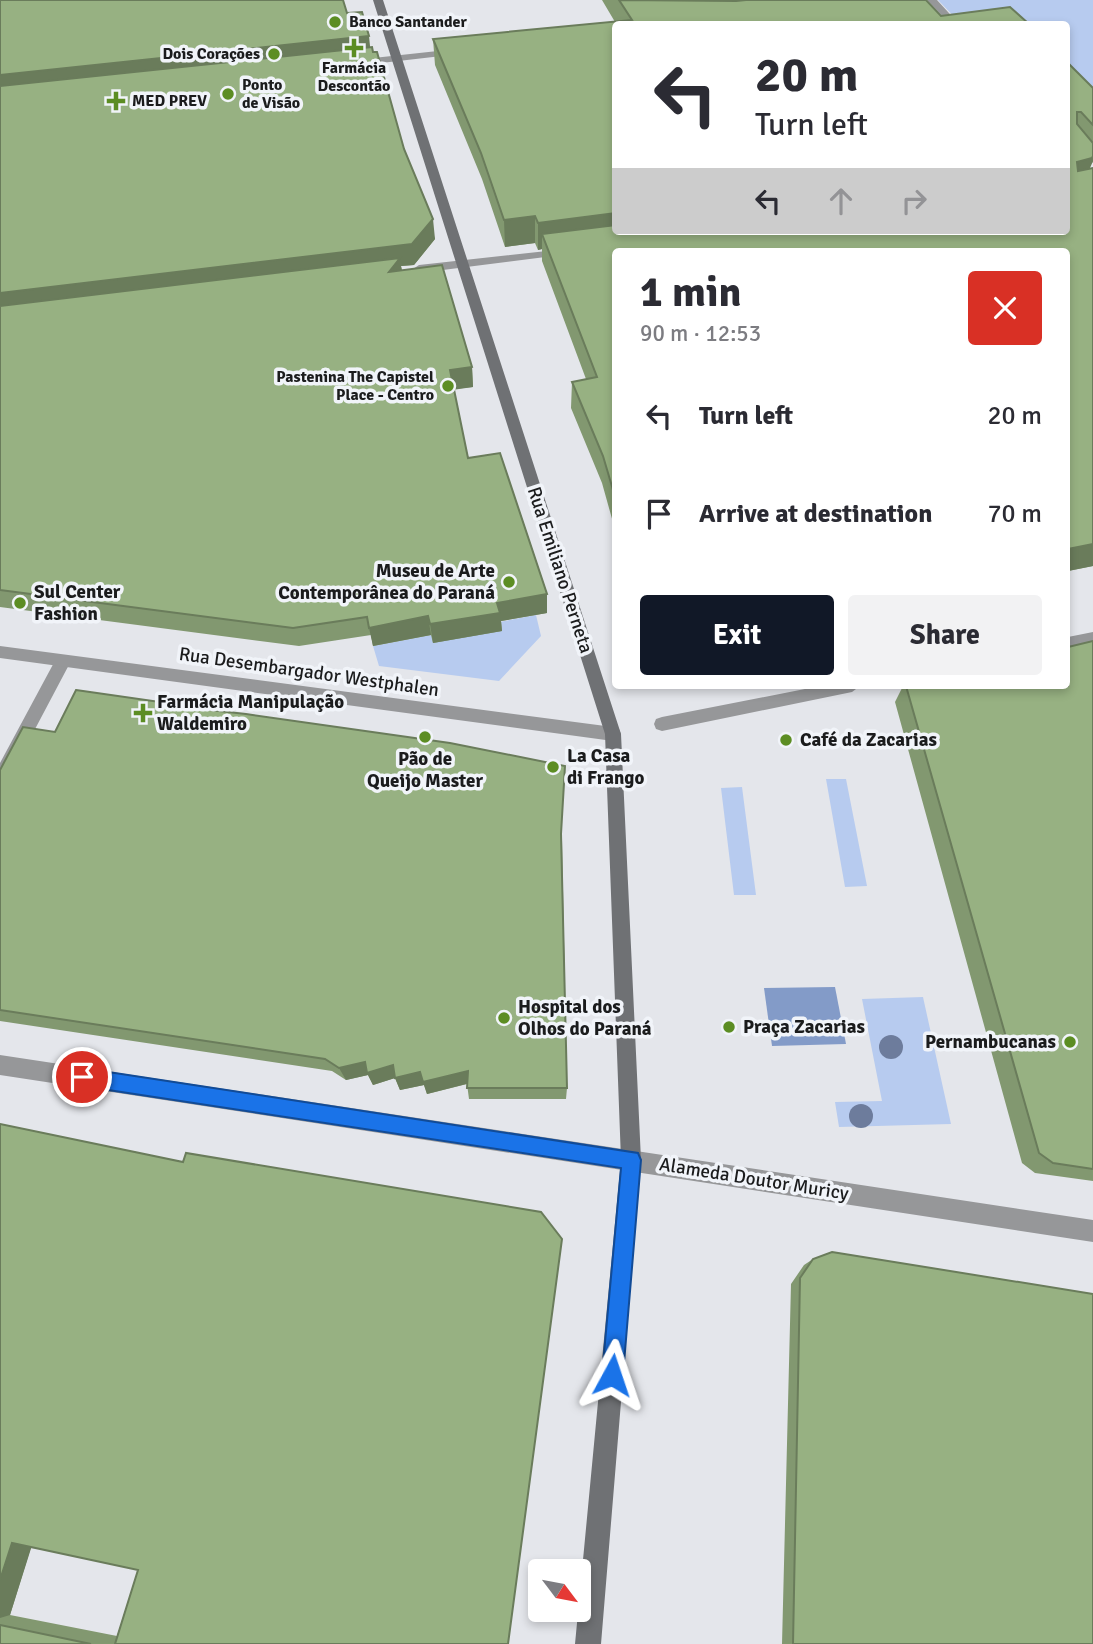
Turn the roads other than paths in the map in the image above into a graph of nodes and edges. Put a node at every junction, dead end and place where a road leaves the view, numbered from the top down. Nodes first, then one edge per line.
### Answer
1 (378, 0) edge
2 (932, 0) edge
3 (952, 21) edge
4 (465, 51) edge
5 (397, 59) junction
6 (342, 64) edge
7 (582, 250) edge
8 (462, 264) junction
9 (408, 270) edge
10 (1093, 638) edge
11 (1070, 643) edge
12 (0, 652) edge
13 (63, 661) junction
14 (837, 689) edge
15 (662, 724) dead end
16 (613, 734) junction
17 (0, 779) edge
18 (0, 1065) edge
19 (631, 1160) junction
20 (1093, 1231) edge
21 (588, 1644) edge

1 - 5 main road, Rua Emiliano Perneta
2 - 3 street
4 - 5 street
5 - 6 street
5 - 8 main road, Rua Emiliano Perneta
7 - 8 street
8 - 9 street
8 - 16 main road, Rua Emiliano Perneta
10 - 11 street
12 - 13 street, Rua Desembargador Westphalen
13 - 16 street, Rua Desembargador Westphalen
13 - 17 street
14 - 15 street
16 - 19 main road, Rua Emiliano Perneta
18 - 19 street, Alameda Doutor Muricy
19 - 20 street, Alameda Doutor Muricy
19 - 21 main road, Rua Emiliano Perneta

